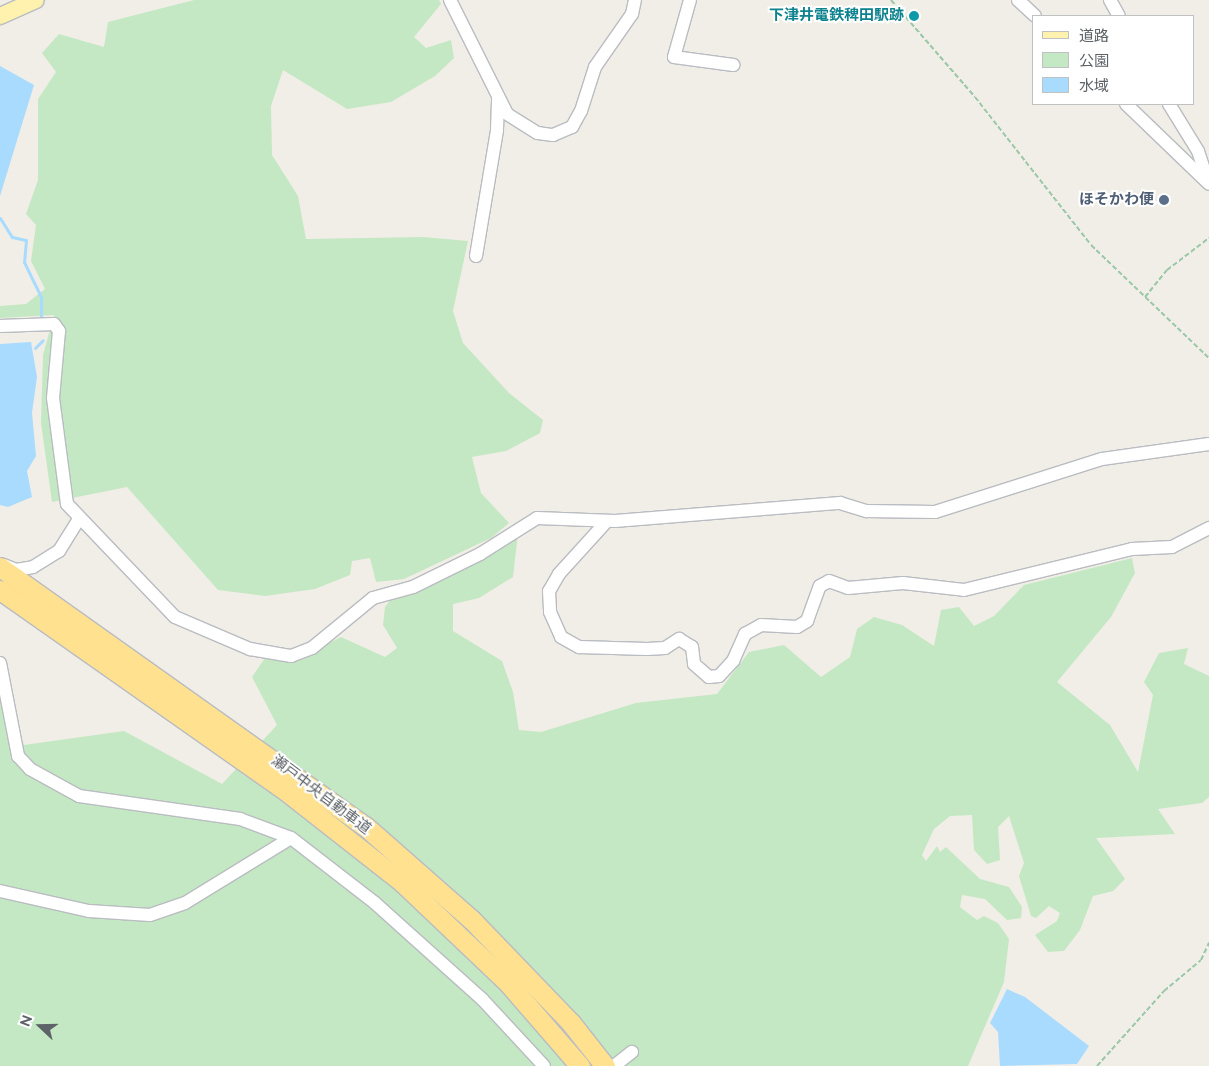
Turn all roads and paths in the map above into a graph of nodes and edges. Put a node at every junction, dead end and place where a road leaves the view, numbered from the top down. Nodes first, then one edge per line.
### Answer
1 (36, 0) edge
2 (450, 0) edge
3 (635, 0) edge
4 (690, 0) edge
5 (891, 0) edge
6 (1018, 0) edge
7 (1110, 0) edge
8 (1034, 15) edge
9 (1118, 15) edge
10 (0, 16) edge
11 (733, 66) dead end
12 (498, 98) junction
13 (1127, 105) edge
14 (1170, 105) edge
15 (1209, 184) edge
16 (1209, 238) edge
17 (476, 256) dead end
18 (1144, 297) junction
19 (0, 326) edge
20 (1209, 358) edge
21 (1209, 444) edge
22 (80, 518) junction
23 (607, 521) junction
24 (1209, 528) edge
25 (0, 565) edge
26 (0, 590) edge
27 (0, 664) edge
28 (291, 838) junction
29 (0, 891) edge
30 (1209, 942) edge
31 (632, 1052) dead end
32 (544, 1066) edge
33 (580, 1066) edge
34 (605, 1066) edge
35 (614, 1066) edge
36 (1097, 1066) edge

1 - 10 main road
2 - 12 street
3 - 12 street
4 - 11 street
5 - 18 path
6 - 8 street
7 - 9 street
12 - 17 street
13 - 15 street
14 - 15 street
16 - 18 path
18 - 20 path
19 - 22 street
21 - 23 street
22 - 23 street
22 - 25 street
23 - 24 street
25 - 34 highway, 瀬戸中央自動車道
26 - 33 highway, 瀬戸中央自動車道
27 - 28 street
28 - 29 street
28 - 32 street
30 - 36 path
31 - 35 street

